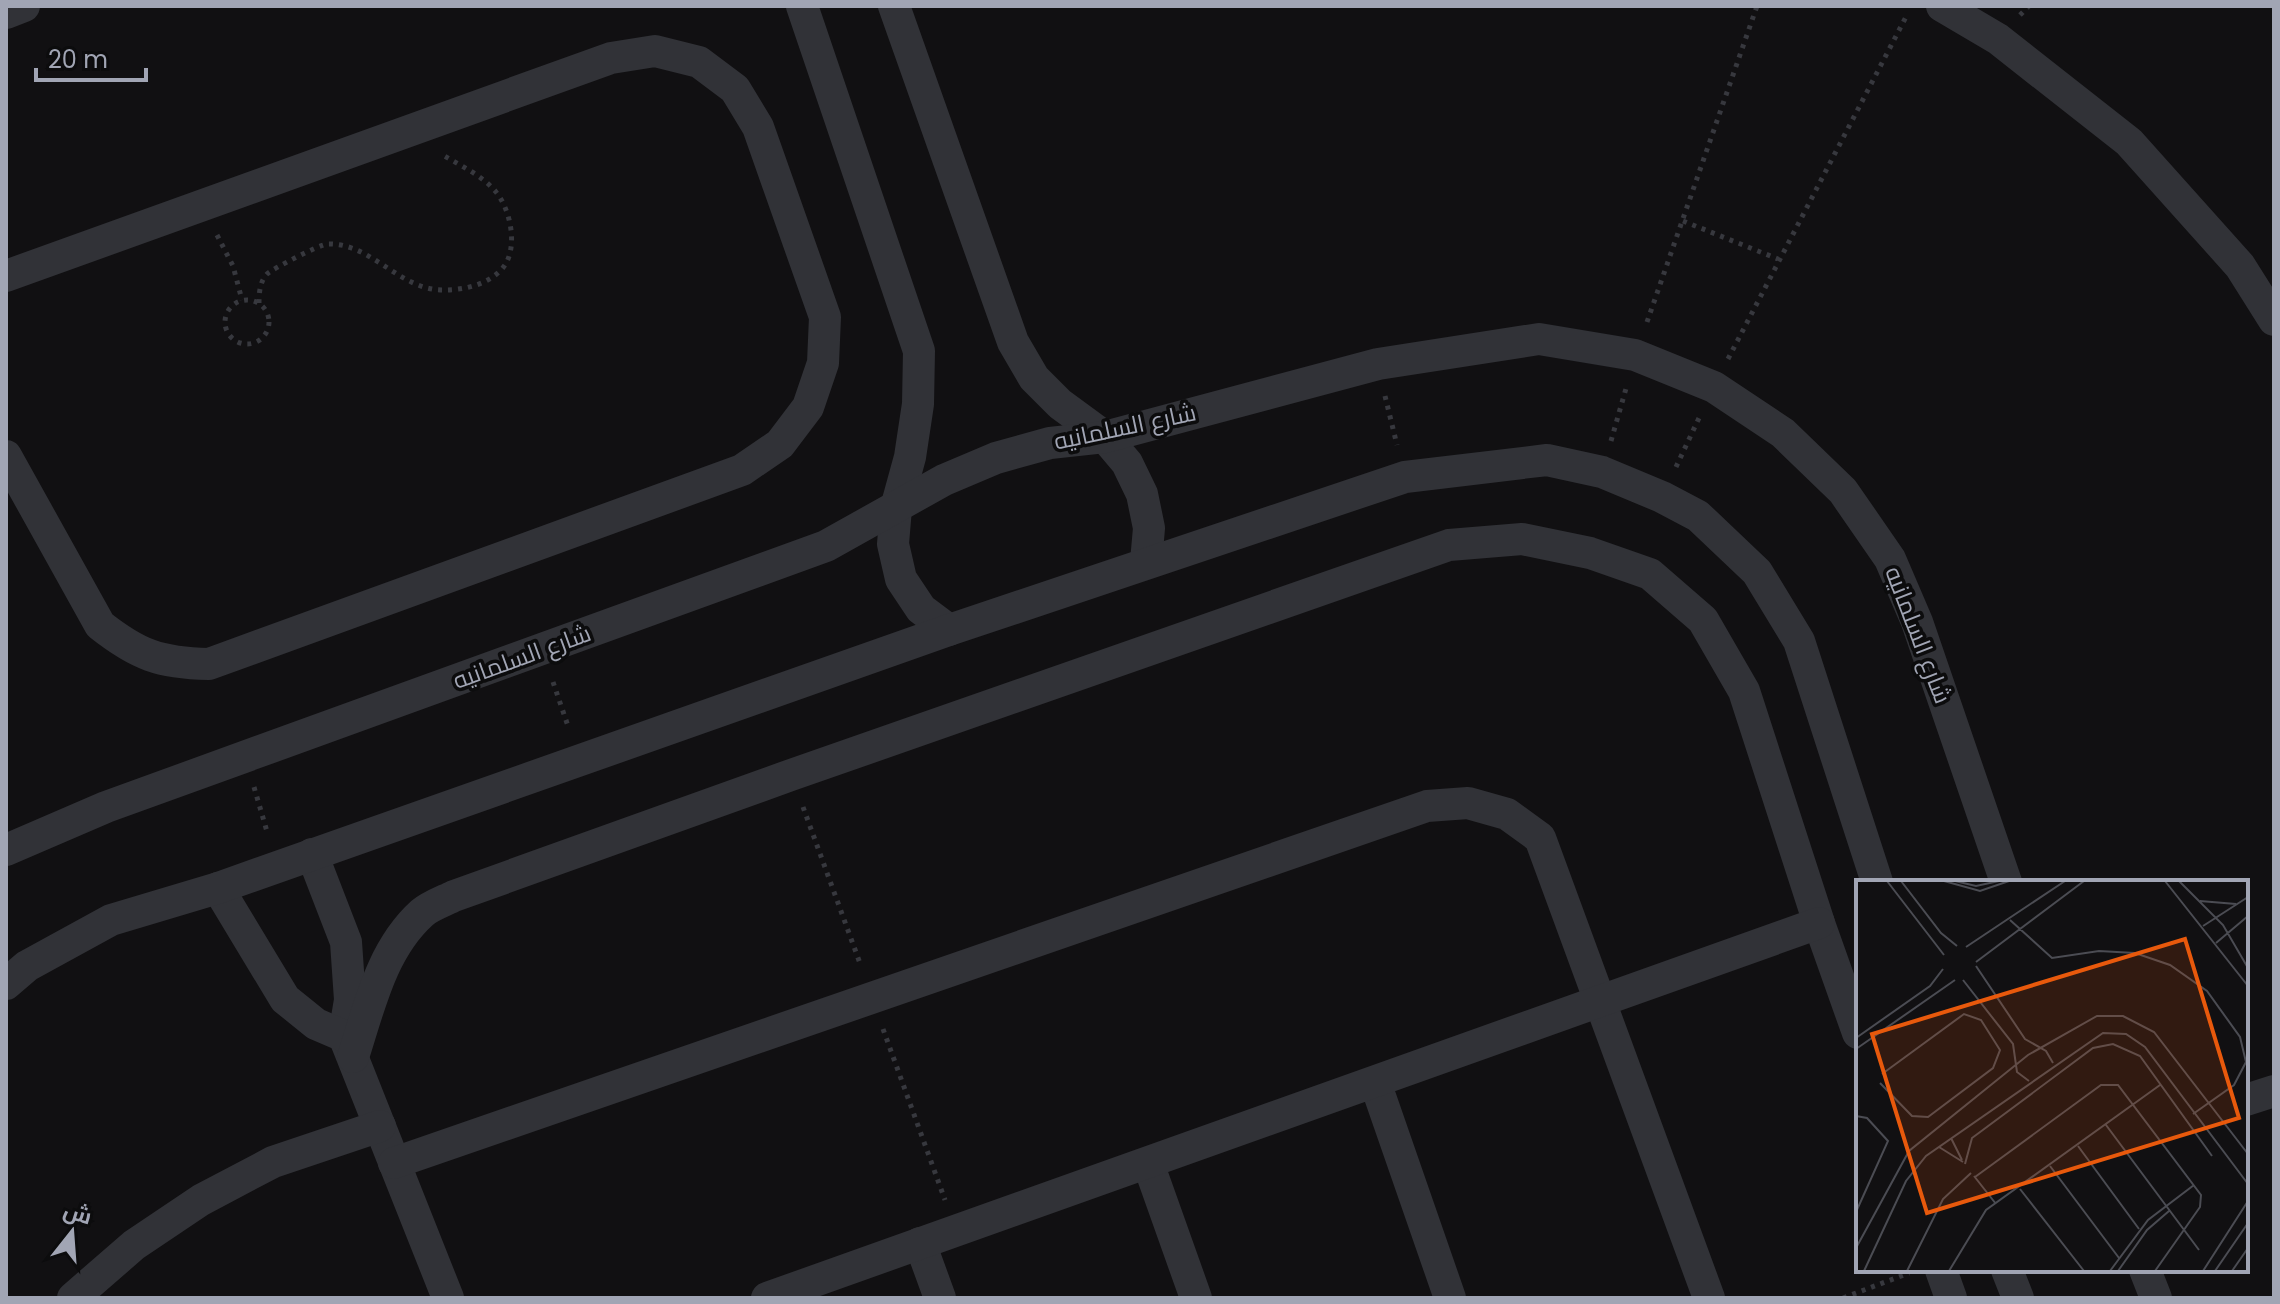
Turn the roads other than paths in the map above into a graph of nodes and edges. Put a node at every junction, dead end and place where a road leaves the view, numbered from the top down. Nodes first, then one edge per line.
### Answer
1 (24, 6) edge
2 (802, 6) edge
3 (894, 6) edge
4 (1942, 6) edge
5 (6, 13) edge
6 (6, 276) edge
7 (2274, 320) edge
8 (1105, 437) junction
9 (6, 456) edge
10 (896, 508) junction
11 (1146, 562) junction
12 (949, 630) junction
13 (6, 850) edge
14 (312, 854) junction
15 (1876, 880) edge
16 (2005, 880) edge
17 (218, 888) junction
18 (1819, 923) junction
19 (6, 984) edge
20 (1600, 1001) junction
21 (1856, 1027) edge
22 (349, 1046) junction
23 (1375, 1082) junction
24 (2274, 1091) edge
25 (2248, 1099) edge
26 (380, 1126) junction
27 (394, 1163) junction
28 (1148, 1163) junction
29 (920, 1243) junction
30 (1942, 1272) edge
31 (2008, 1272) edge
32 (2146, 1272) edge
33 (73, 1298) edge
34 (448, 1298) edge
35 (767, 1298) edge
36 (940, 1298) edge
37 (1196, 1298) edge
38 (1450, 1298) edge
39 (1709, 1298) edge
40 (1951, 1298) edge
41 (2018, 1298) edge
42 (2156, 1298) edge

1 - 5 street
2 - 10 street
3 - 8 street
4 - 7 street
6 - 9 street
8 - 10 street, شارع السلمانيه
8 - 11 street
8 - 16 street, شارع السلمانيه
10 - 12 street
10 - 13 street, شارع السلمانيه
11 - 12 street
11 - 15 street
12 - 14 street
14 - 17 street
14 - 22 street
17 - 19 street
17 - 22 street
18 - 20 street
18 - 21 street
18 - 22 street
20 - 23 street
20 - 27 street
20 - 39 street
22 - 26 street
23 - 28 street
23 - 38 street
24 - 25 street
26 - 27 street
26 - 33 street
27 - 34 street
28 - 29 street
28 - 37 street
29 - 35 street
29 - 36 street
30 - 40 street
31 - 41 street
32 - 42 street

